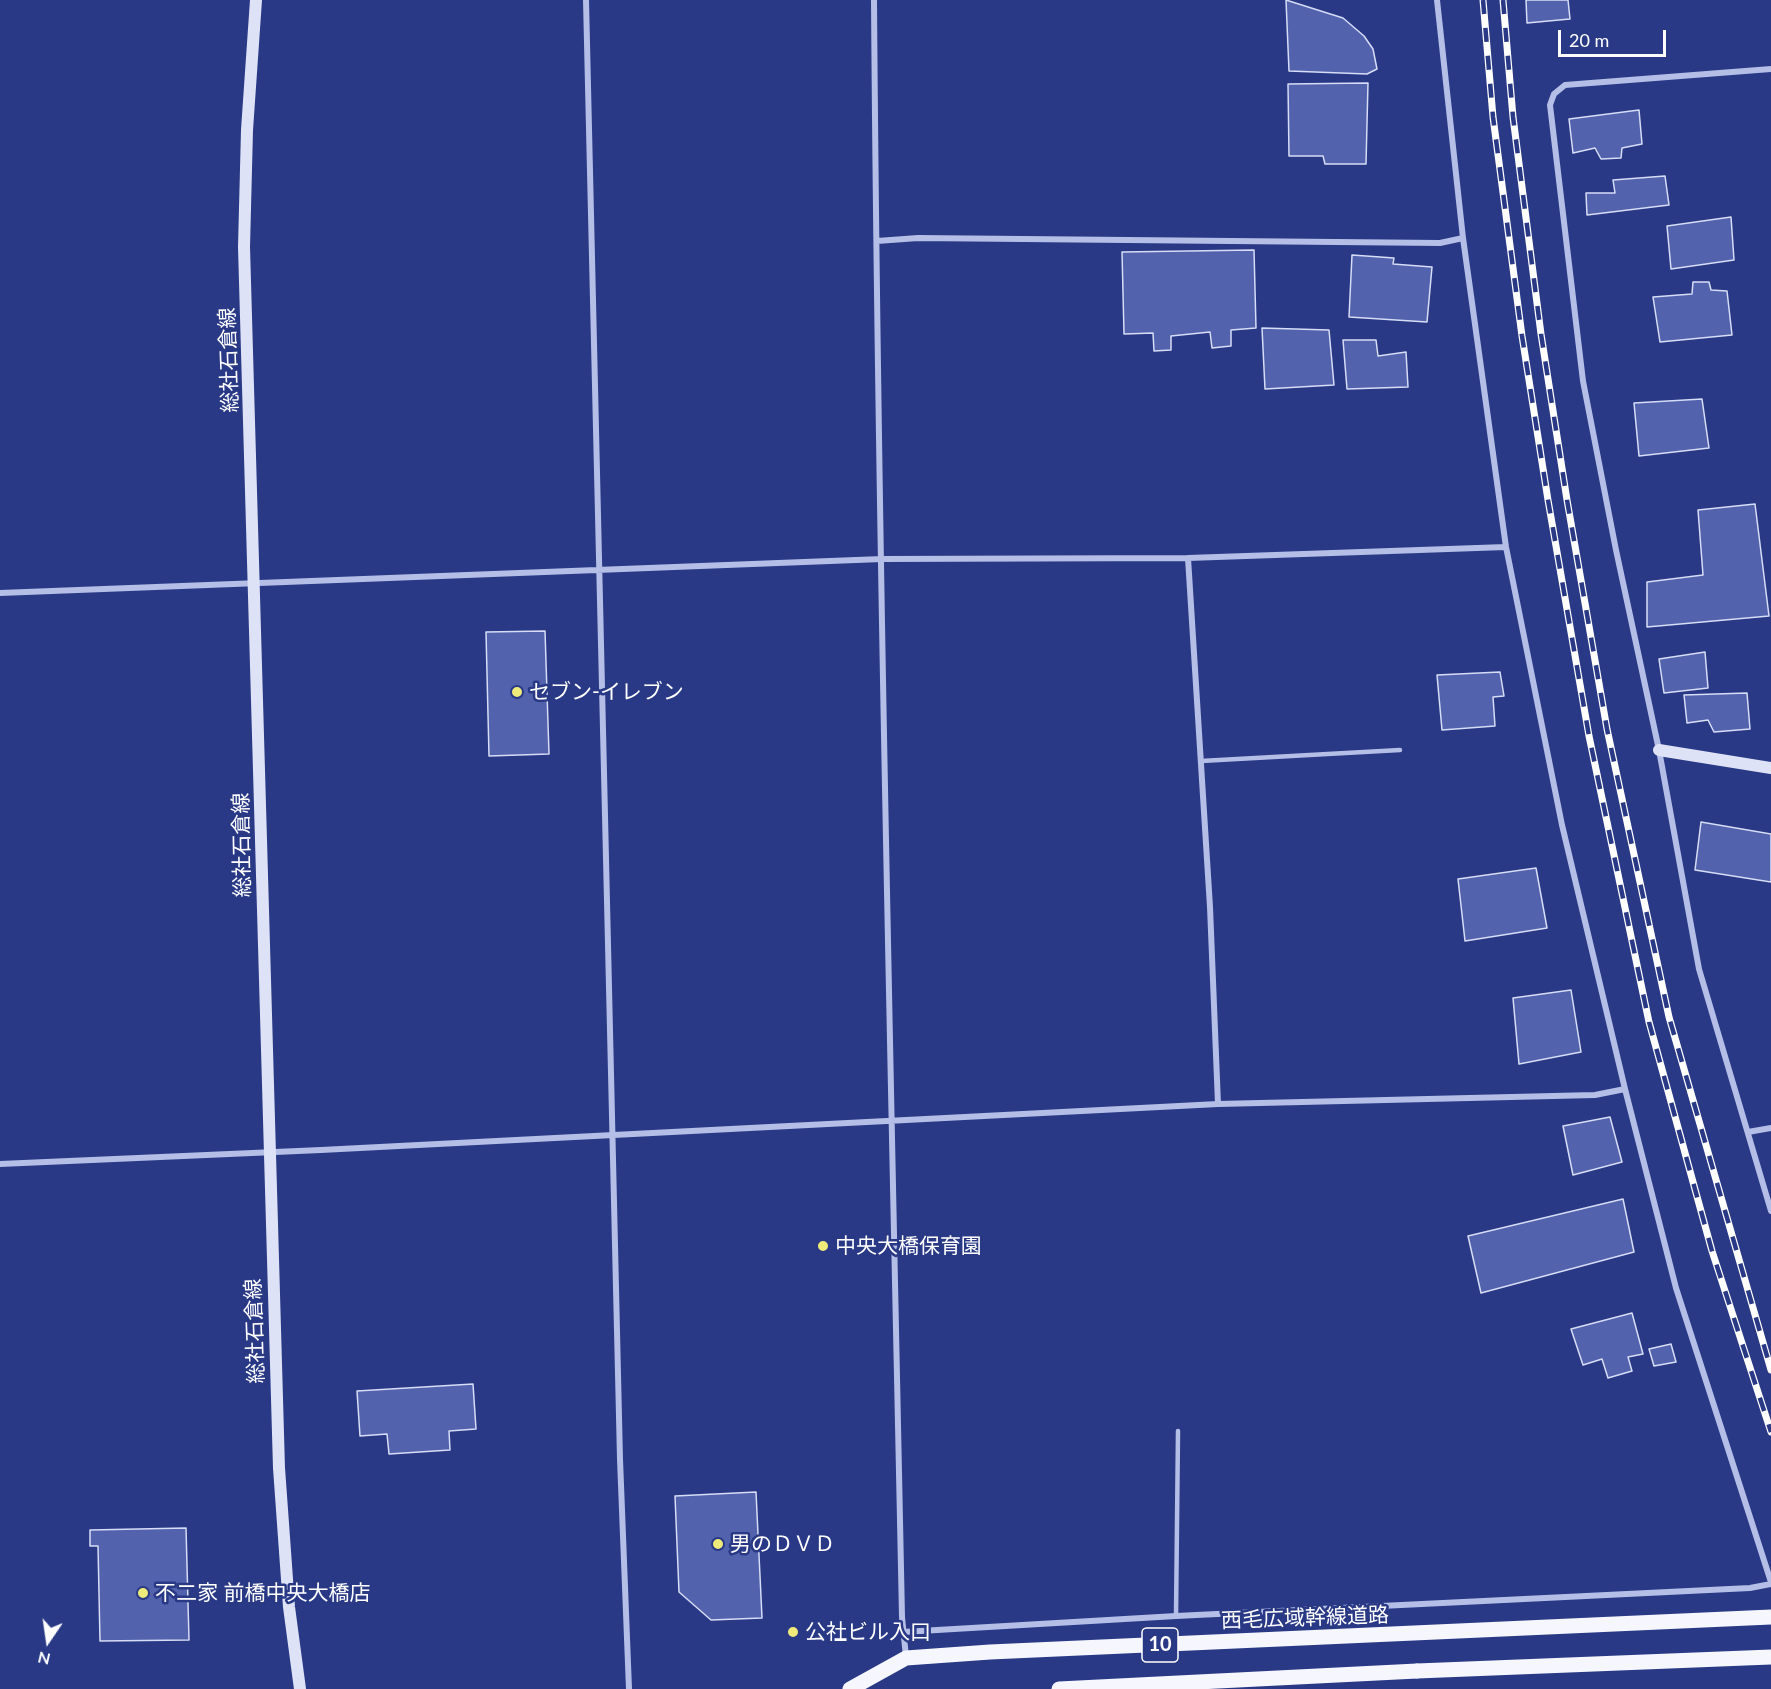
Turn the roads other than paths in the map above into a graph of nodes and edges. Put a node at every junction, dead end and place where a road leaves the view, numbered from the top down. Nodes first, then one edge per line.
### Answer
1 (256, 0) edge
2 (586, 0) edge
3 (874, 0) edge
4 (1437, 0) edge
5 (1771, 69) edge
6 (1463, 238) junction
7 (877, 241) junction
8 (1506, 547) junction
9 (1188, 558) junction
10 (882, 559) junction
11 (600, 568) junction
12 (255, 583) junction
13 (0, 592) edge
14 (1400, 750) dead end
15 (1659, 750) junction
16 (1201, 761) junction
17 (1771, 768) edge
18 (1625, 1089) junction
19 (1218, 1104) junction
20 (893, 1120) junction
21 (1771, 1128) edge
22 (1748, 1132) junction
23 (613, 1135) junction
24 (270, 1152) junction
25 (0, 1164) edge
26 (1771, 1211) edge
27 (1178, 1431) dead end
28 (1771, 1583) edge
29 (1176, 1616) junction
30 (1771, 1617) edge
31 (903, 1632) junction
32 (1771, 1656) edge
33 (906, 1658) junction
34 (300, 1689) edge
35 (629, 1689) edge
36 (850, 1689) edge
37 (1059, 1689) edge

1 - 12 main road, 総社石倉線
2 - 11 street
3 - 7 street
4 - 6 street
5 - 15 street
6 - 7 street
6 - 8 street
7 - 10 street
8 - 9 street
8 - 18 street
9 - 10 street
9 - 16 street
10 - 11 street
10 - 20 street
11 - 12 street
11 - 23 street
12 - 13 street
12 - 24 main road, 総社石倉線
14 - 16 lane
15 - 17 main road
15 - 22 street
16 - 19 street
18 - 19 street
18 - 28 street
19 - 20 street
20 - 23 street
20 - 31 street
21 - 22 street
22 - 26 street
23 - 24 street
23 - 35 street
24 - 25 street
24 - 34 main road, 総社石倉線
27 - 29 lane
28 - 29 street
29 - 31 street
30 - 33 main road, 西毛広域幹線道路 / 10
31 - 33 street
32 - 37 main road, 10, bridge
33 - 36 main road, 西毛広域幹線道路 / 10

